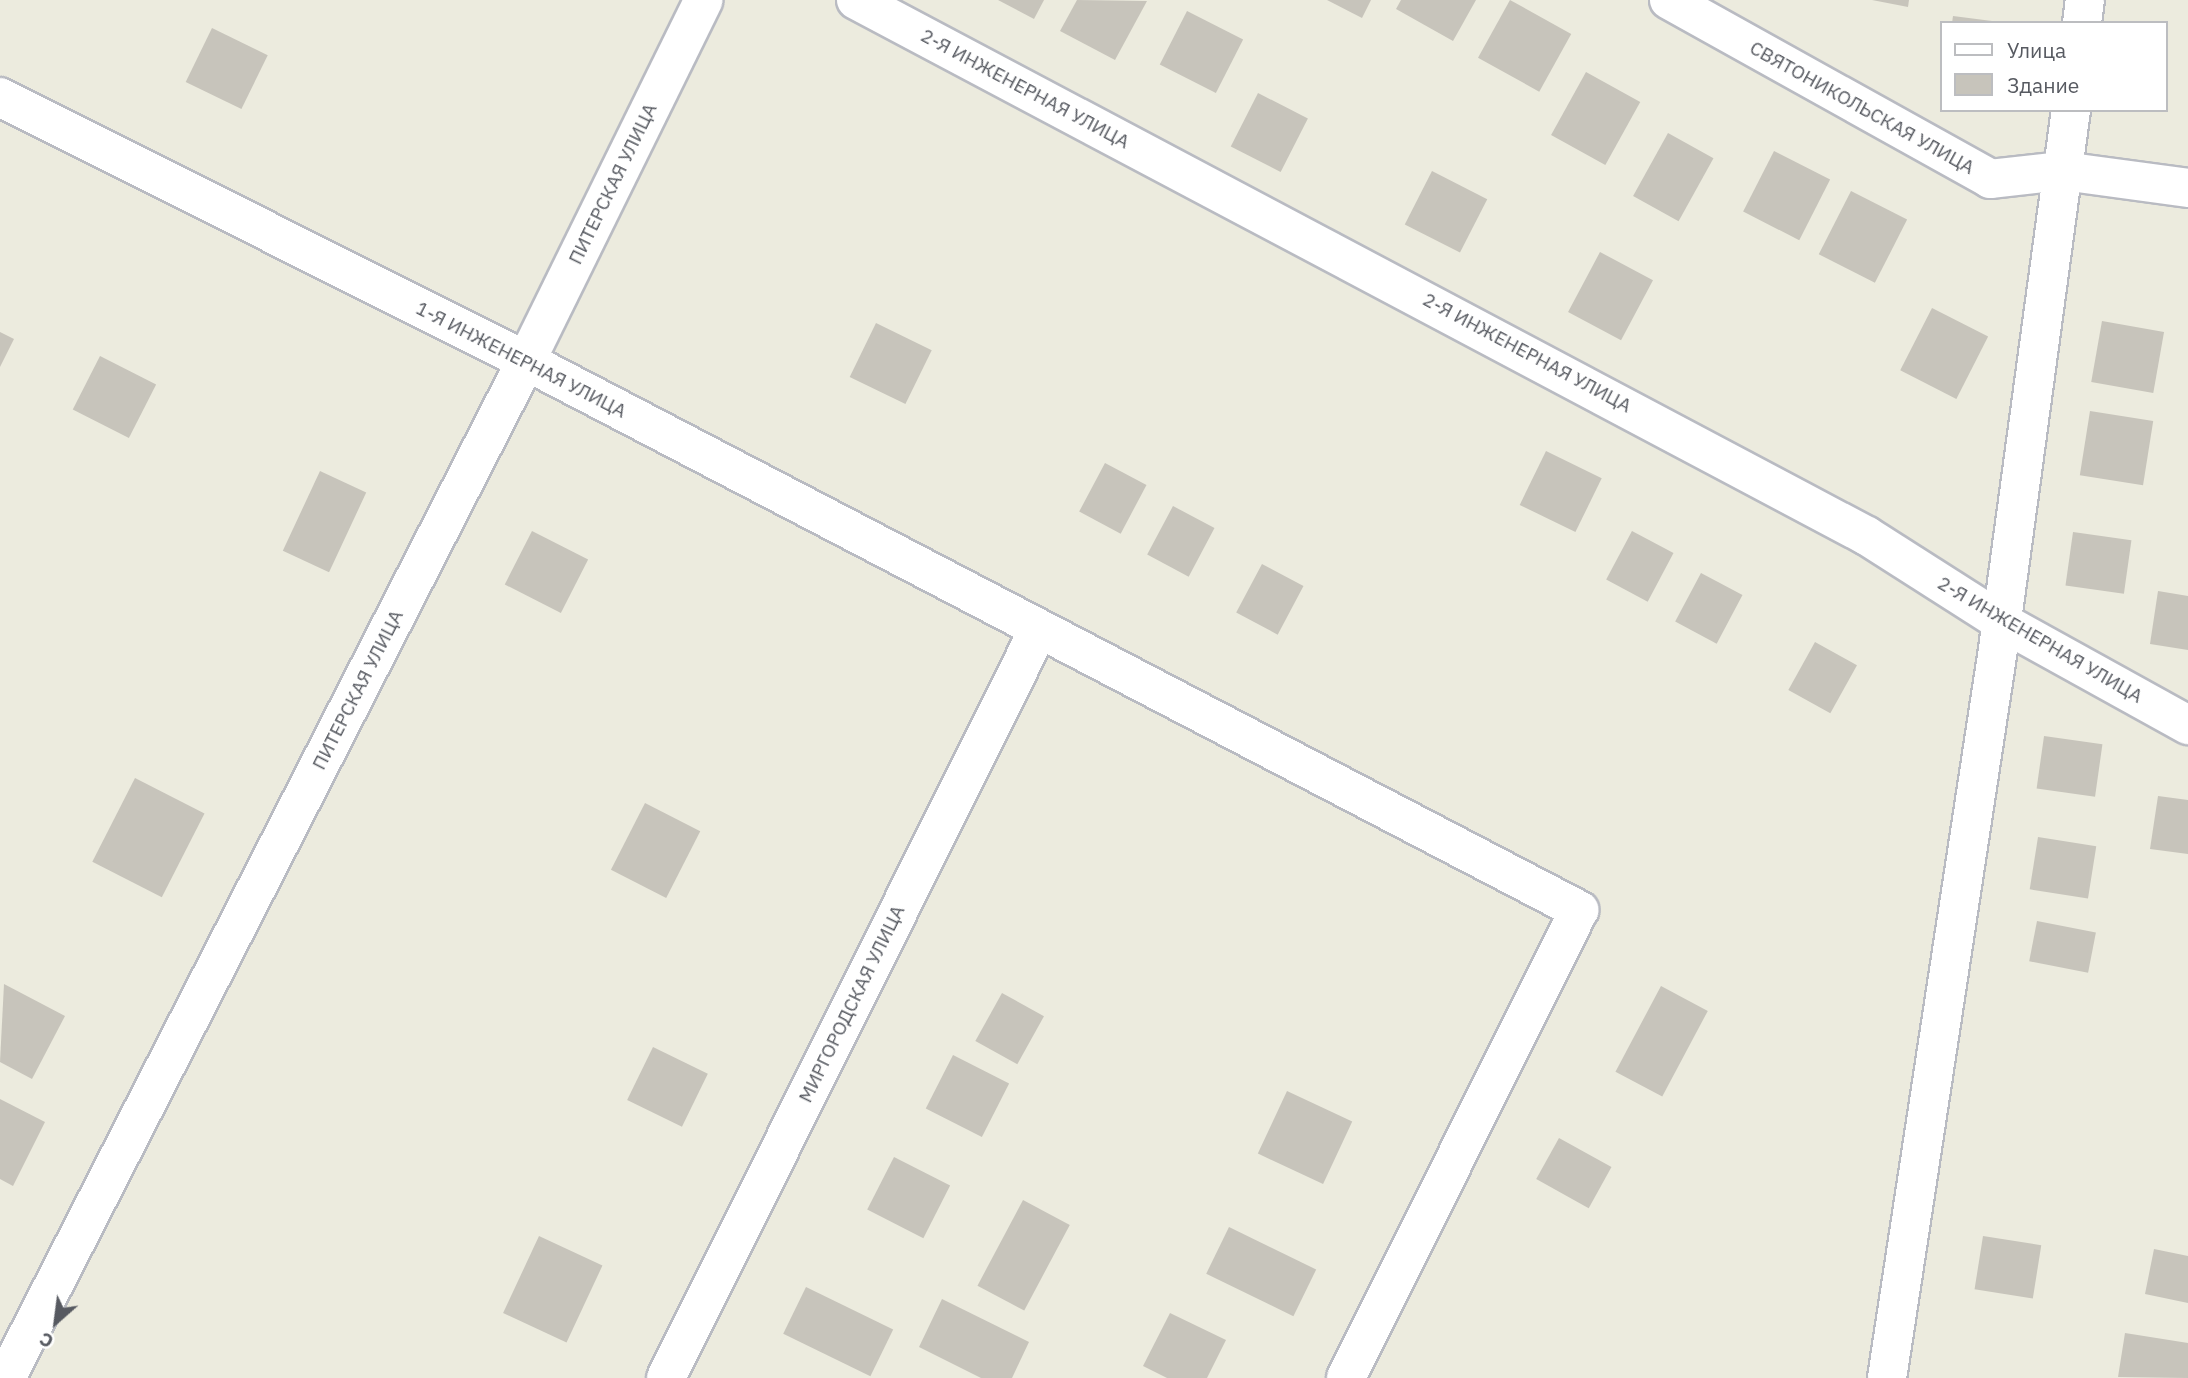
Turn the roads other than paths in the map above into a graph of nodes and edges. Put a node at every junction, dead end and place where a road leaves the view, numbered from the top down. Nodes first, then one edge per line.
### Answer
1 (704, 0) edge
2 (856, 0) edge
3 (1669, 0) edge
4 (2085, 0) edge
5 (2082, 21) edge
6 (0, 97) edge
7 (2071, 112) edge
8 (2063, 171) junction
9 (2188, 188) edge
10 (526, 361) junction
11 (2002, 622) junction
12 (1038, 631) junction
13 (2188, 725) edge
14 (6, 1378) edge
15 (666, 1378) edge
16 (1346, 1378) edge
17 (1887, 1378) edge

1 - 10 street, ПИТЕРСКАЯ УЛИЦА
2 - 11 street, 2-Я ИНЖЕНЕРНАЯ УЛИЦА
3 - 8 street, СВЯТОНИКОЛЬСКАЯ УЛИЦА
4 - 5 street
6 - 10 street, 1-Я ИНЖЕНЕРНАЯ УЛИЦА
7 - 8 street
8 - 9 street, СВЯТОНИКОЛЬСКАЯ УЛИЦА
8 - 11 street
10 - 12 street, 1-Я ИНЖЕНЕРНАЯ УЛИЦА
10 - 14 street, ПИТЕРСКАЯ УЛИЦА
11 - 13 street, 2-Я ИНЖЕНЕРНАЯ УЛИЦА
11 - 17 street
12 - 15 street, МИРГОРОДСКАЯ УЛИЦА
12 - 16 street, 1-Я ИНЖЕНЕРНАЯ УЛИЦА

